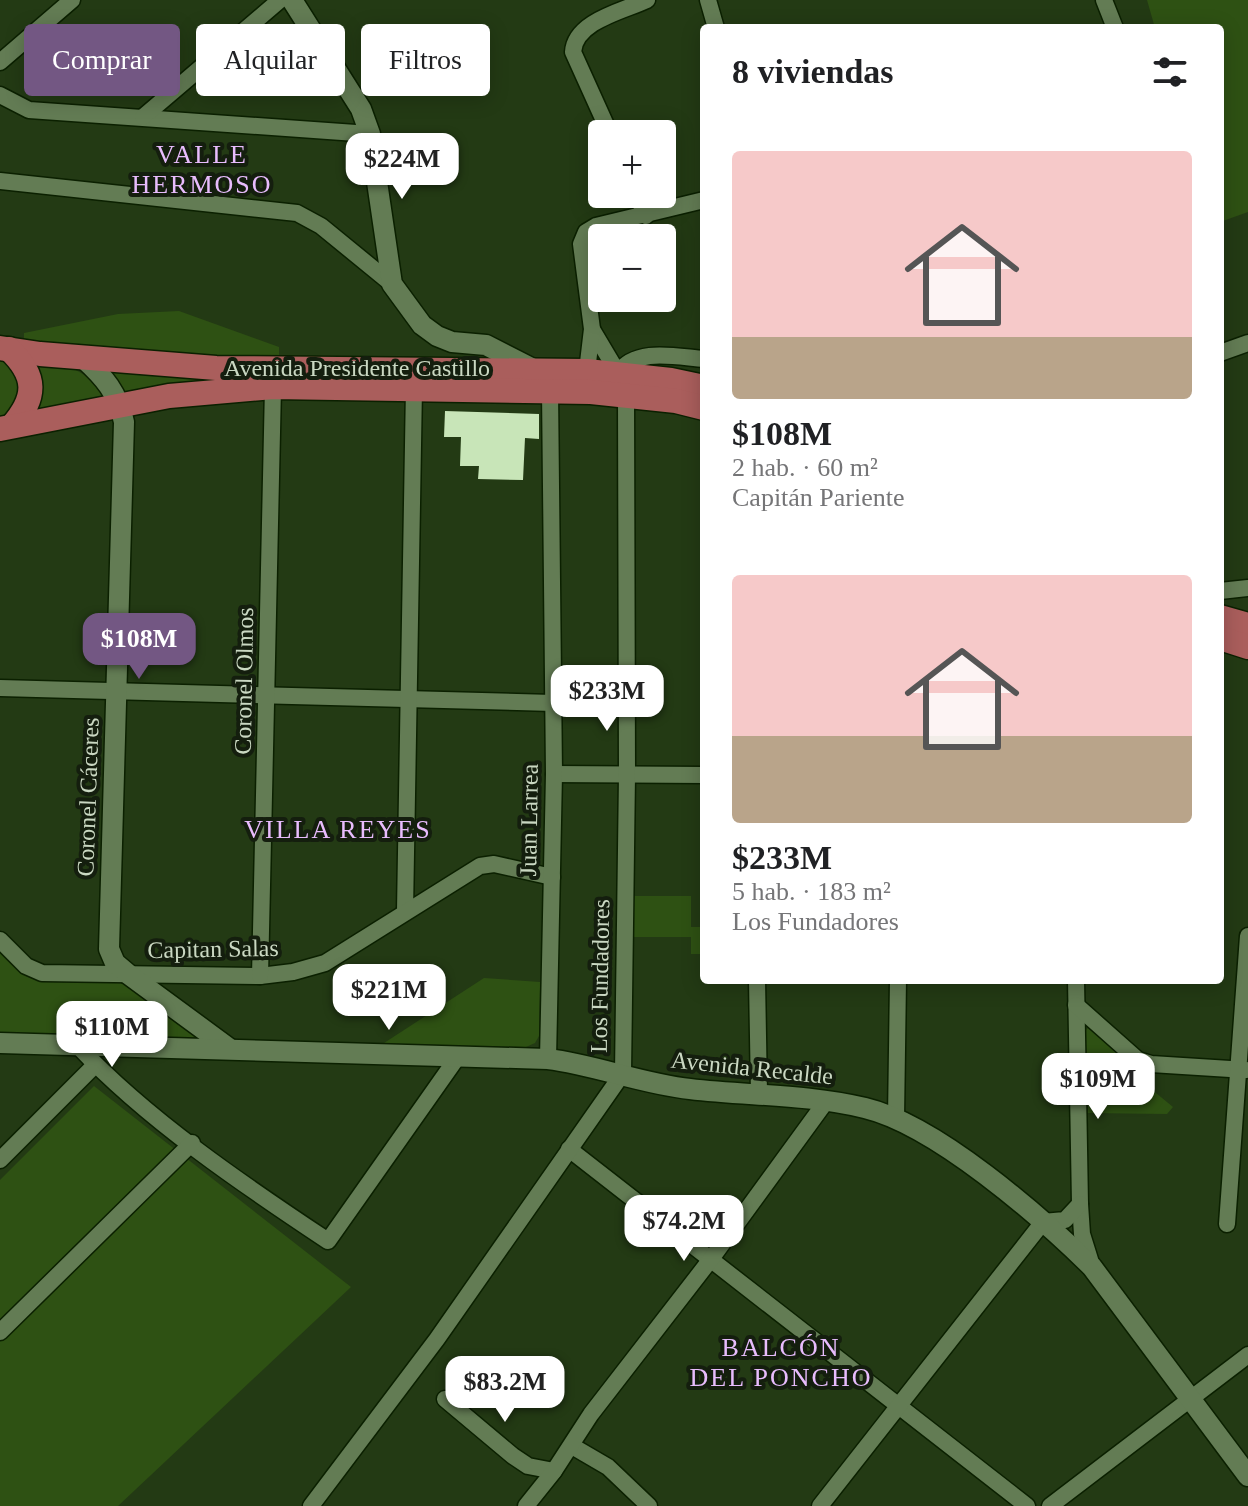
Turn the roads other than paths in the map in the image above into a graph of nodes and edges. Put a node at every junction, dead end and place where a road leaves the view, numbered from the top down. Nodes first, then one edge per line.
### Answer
1 (72, 0) edge
2 (280, 0) edge
3 (292, 0) edge
4 (647, 0) edge
5 (708, 0) edge
6 (1104, 0) edge
7 (715, 24) edge
8 (1113, 24) edge
9 (0, 62) edge
10 (0, 95) edge
11 (143, 117) junction
12 (604, 120) edge
13 (370, 134) junction
14 (0, 181) edge
15 (700, 201) edge
16 (642, 208) edge
17 (646, 216) junction
18 (392, 284) junction
19 (592, 329) junction
20 (1248, 343) edge
21 (4, 349) edge
22 (1224, 352) edge
23 (83, 358) junction
24 (700, 359) edge
25 (535, 370) junction
26 (587, 371) junction
27 (622, 384) junction
28 (273, 387) junction
29 (414, 387) junction
30 (700, 387) edge
31 (550, 390) junction
32 (120, 404) junction
33 (700, 407) edge
34 (6, 428) edge
35 (1248, 588) edge
36 (1224, 591) edge
37 (1224, 618) edge
38 (1248, 625) edge
39 (1224, 639) edge
40 (1248, 647) edge
41 (0, 688) edge
42 (116, 691) junction
43 (268, 696) junction
44 (409, 698) junction
45 (553, 703) junction
46 (554, 774) junction
47 (627, 775) junction
48 (700, 775) edge
49 (552, 877) junction
50 (405, 911) junction
51 (1248, 936) edge
52 (0, 940) edge
53 (128, 974) junction
54 (260, 976) junction
55 (757, 984) edge
56 (898, 984) edge
57 (1076, 984) edge
58 (1076, 1005) junction
59 (0, 1043) edge
60 (78, 1046) junction
61 (230, 1049) junction
62 (459, 1055) junction
63 (548, 1059) junction
64 (95, 1065) junction
65 (1243, 1070) edge
66 (623, 1073) junction
67 (759, 1093) junction
68 (827, 1100) junction
69 (896, 1118) junction
70 (192, 1143) junction
71 (569, 1149) junction
72 (0, 1160) edge
73 (1080, 1204) junction
74 (1043, 1222) junction
75 (1227, 1224) dead end
76 (711, 1259) junction
77 (1092, 1267) junction
78 (0, 1332) edge
79 (1248, 1355) edge
80 (1191, 1397) junction
81 (445, 1399) dead end
82 (900, 1405) junction
83 (572, 1446) junction
84 (554, 1471) junction
85 (1248, 1476) edge
86 (311, 1506) edge
87 (526, 1506) edge
88 (649, 1506) edge
89 (820, 1506) edge
90 (1027, 1506) edge
91 (1050, 1506) edge

1 - 9 street
2 - 11 street
3 - 13 street
4 - 12 street
5 - 7 street
6 - 8 street
10 - 11 street
11 - 13 street
13 - 18 street
14 - 18 street
15 - 17 street
16 - 17 street
17 - 19 street
18 - 25 street
19 - 26 street
19 - 27 street
20 - 22 street
21 - 23 main road, Avenida Presidente Castillo
21 - 34 main road
23 - 25 main road, Avenida Presidente Castillo
23 - 32 street, Coronel Cáceres
24 - 27 street
25 - 26 main road, Avenida Presidente Castillo
26 - 27 main road, Avenida Presidente Castillo
27 - 30 main road, Avenida Presidente Castillo
27 - 31 main road, Avenida Presidente Castillo
27 - 33 main road, Avenida Presidente Castillo
27 - 47 street, Los Fundadores
28 - 29 main road, Avenida Presidente Castillo
28 - 32 main road, Avenida Presidente Castillo
28 - 43 street, Coronel Olmos
29 - 31 main road, Avenida Presidente Castillo
29 - 44 street
31 - 45 street, Juan Larrea
32 - 34 main road, Avenida Presidente Castillo
32 - 42 street, Coronel Cáceres
35 - 36 street
37 - 38 main road
39 - 40 main road
41 - 42 street
42 - 43 street
42 - 53 street, Coronel Cáceres
43 - 44 street
43 - 54 street, Coronel Olmos
44 - 45 street
44 - 50 street
45 - 46 street, Juan Larrea
46 - 47 street
46 - 49 street, Juan Larrea
47 - 48 street
47 - 66 street, Los Fundadores
49 - 50 street, Capitan Salas
49 - 63 street, Juan Larrea
50 - 54 street, Capitan Salas
51 - 65 street
52 - 53 street, Capitan Salas
53 - 54 street, Capitan Salas
53 - 61 street, Coronel Cáceres
55 - 67 street
56 - 69 street
57 - 58 street
58 - 65 street
58 - 73 street
59 - 60 street, Avenida Recalde
60 - 61 street, Avenida Recalde
60 - 64 street
61 - 62 street, Avenida Recalde
62 - 63 street, Avenida Recalde
62 - 70 street
63 - 66 street, Avenida Recalde
64 - 70 street
64 - 72 street
65 - 75 street
66 - 67 street, Avenida Recalde
66 - 71 street, Los Fundadores
67 - 68 street, Avenida Recalde
68 - 69 street, Avenida Recalde
68 - 76 street
69 - 74 street, Avenida Recalde
70 - 78 street
71 - 76 street
71 - 86 street, Los Fundadores
73 - 74 street
73 - 77 street
74 - 77 street, Avenida Recalde
74 - 82 street
76 - 82 street
76 - 83 street
77 - 80 street, Avenida Recalde
79 - 80 street
80 - 85 street, Avenida Recalde
80 - 91 street
81 - 84 street
82 - 89 street
82 - 90 street
83 - 84 street
83 - 88 street
84 - 87 street

